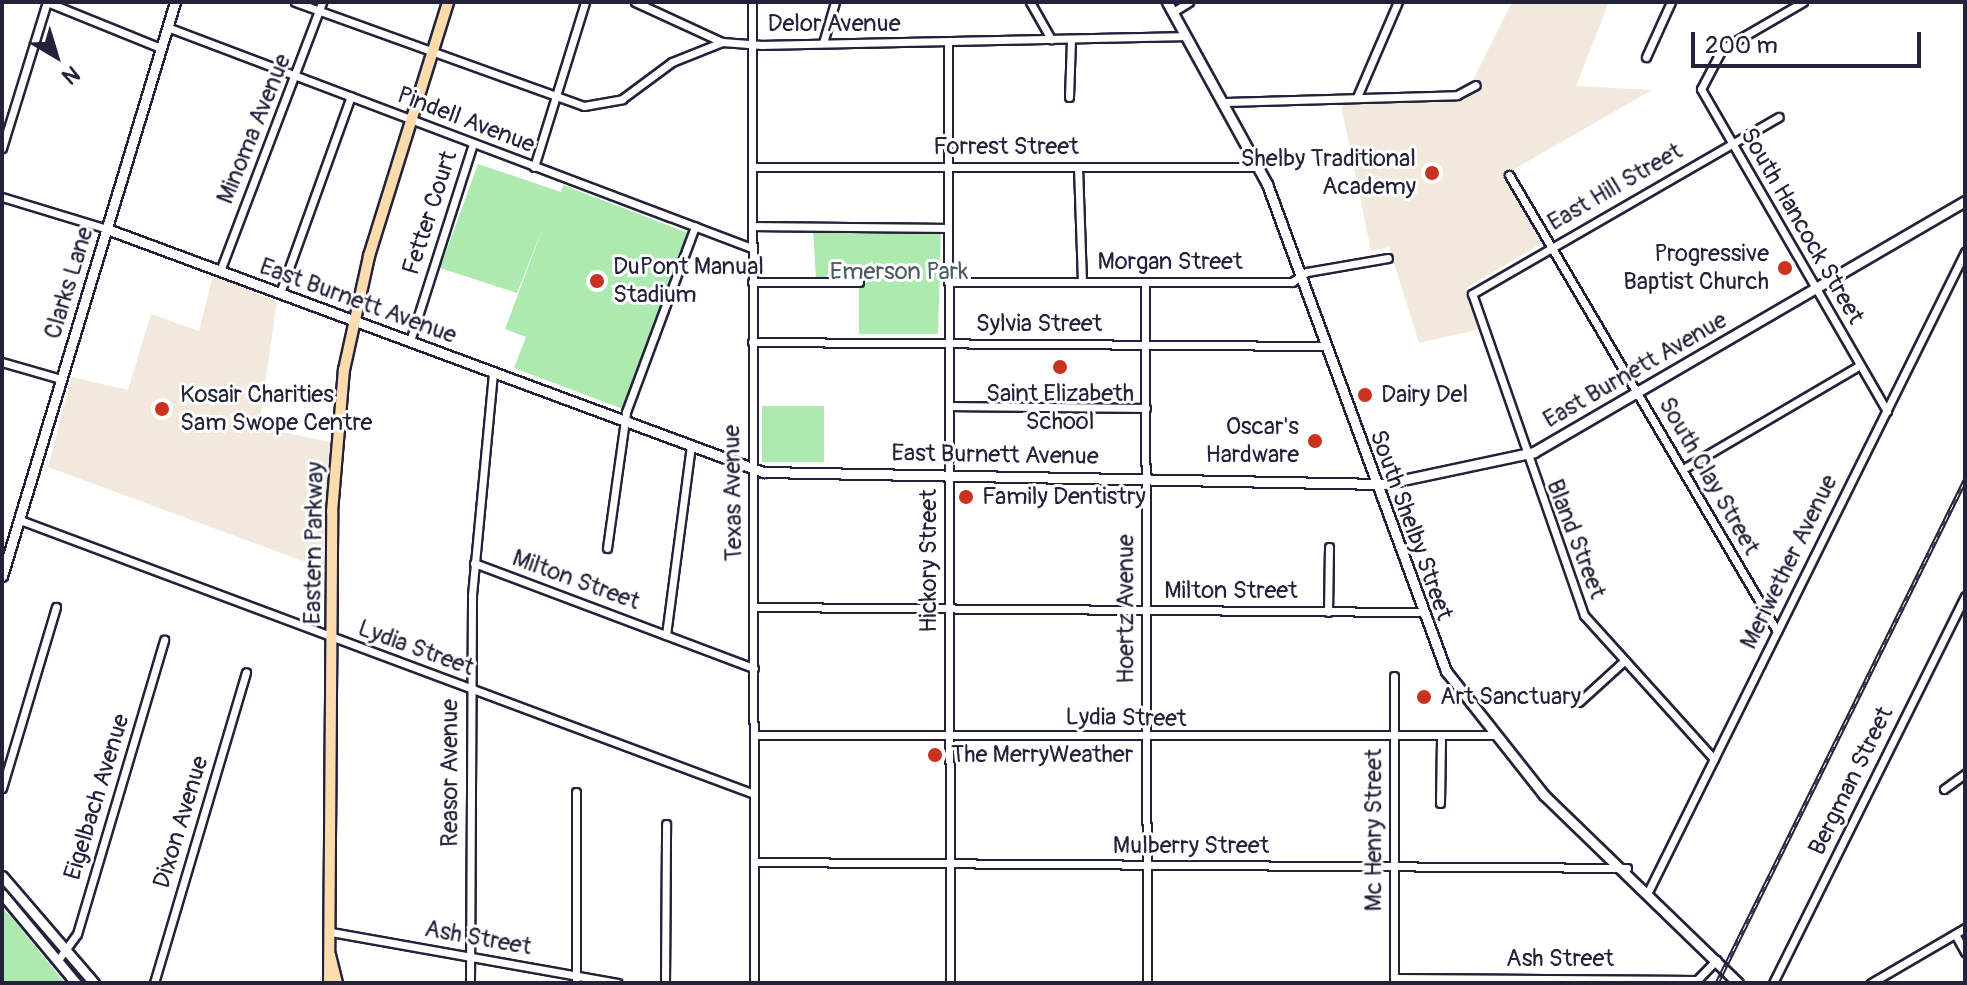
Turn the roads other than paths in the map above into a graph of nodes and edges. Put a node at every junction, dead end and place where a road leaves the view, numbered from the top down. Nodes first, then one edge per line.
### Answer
1 (47, 2) edge
2 (175, 2) edge
3 (295, 2) edge
4 (322, 2) edge
5 (448, 2) edge
6 (585, 2) edge
7 (635, 2) edge
8 (752, 2) edge
9 (835, 2) edge
10 (1030, 2) edge
11 (1167, 2) edge
12 (1189, 2) edge
13 (1398, 2) edge
14 (1671, 2) edge
15 (1803, 2) edge
16 (319, 11) junction
17 (1173, 12) junction
18 (167, 27) junction
19 (1186, 36) junction
20 (1051, 39) junction
21 (1071, 40) junction
22 (722, 42) junction
23 (948, 42) junction
24 (751, 43) junction
25 (823, 43) junction
26 (161, 48) junction
27 (433, 53) junction
28 (1646, 57) dead end
29 (296, 73) junction
30 (1476, 85) dead end
31 (351, 96) junction
32 (1069, 97) dead end
33 (1357, 97) junction
34 (555, 98) junction
35 (1226, 102) junction
36 (1779, 117) dead end
37 (411, 121) junction
38 (1730, 143) junction
39 (473, 144) junction
40 (2, 148) edge
41 (534, 167) junction
42 (752, 167) junction
43 (948, 167) junction
44 (1078, 167) junction
45 (1261, 167) junction
46 (1509, 175) dead end
47 (2, 197) edge
48 (1965, 201) edge
49 (695, 226) junction
50 (752, 226) junction
51 (948, 228) junction
52 (107, 229) junction
53 (1552, 246) junction
54 (752, 248) junction
55 (1965, 252) edge
56 (1388, 258) dead end
57 (220, 271) junction
58 (1304, 277) junction
59 (752, 282) junction
60 (859, 282) dead end
61 (948, 282) junction
62 (1082, 282) junction
63 (1145, 282) junction
64 (1815, 288) junction
65 (280, 293) junction
66 (1472, 294) joint
67 (354, 320) junction
68 (410, 341) junction
69 (752, 342) junction
70 (948, 343) junction
71 (1145, 345) junction
72 (1326, 346) junction
73 (2, 362) edge
74 (1860, 365) junction
75 (493, 372) junction
76 (61, 379) junction
77 (1636, 393) junction
78 (949, 406) junction
79 (1146, 408) junction
80 (1887, 411) junction
81 (625, 421) junction
82 (691, 445) junction
83 (1525, 454) junction
84 (753, 468) junction
85 (1683, 469) junction
86 (949, 475) junction
87 (1146, 477) junction
88 (1373, 482) junction
89 (20, 520) junction
90 (1329, 547) dead end
91 (607, 548) dead end
92 (474, 563) junction
93 (2, 576) edge
94 (1965, 596) edge
95 (56, 607) dead end
96 (754, 607) junction
97 (949, 609) junction
98 (1146, 610) junction
99 (1328, 612) junction
100 (1419, 612) junction
101 (1777, 631) junction
102 (666, 635) junction
103 (332, 637) junction
104 (164, 640) dead end
105 (1624, 661) junction
106 (754, 668) junction
107 (246, 672) dead end
108 (1394, 676) dead end
109 (471, 690) junction
110 (1579, 702) dead end
111 (754, 735) junction
112 (1496, 735) junction
113 (950, 736) junction
114 (1146, 738) junction
115 (1393, 740) junction
116 (1441, 740) junction
117 (1714, 759) junction
118 (1965, 774) edge
119 (2, 788) edge
120 (1944, 789) dead end
121 (576, 792) dead end
122 (754, 794) junction
123 (1440, 803) dead end
124 (666, 824) dead end
125 (754, 862) junction
126 (950, 864) junction
127 (1147, 865) junction
128 (1394, 867) junction
129 (1627, 868) junction
130 (2, 876) edge
131 (1649, 890) junction
132 (2, 894) edge
133 (1965, 928) edge
134 (331, 932) junction
135 (1955, 934) junction
136 (68, 951) junction
137 (1965, 952) edge
138 (330, 955) junction
139 (470, 956) junction
140 (58, 960) junction
141 (1716, 960) junction
142 (576, 979) edge
143 (1394, 981) edge
144 (76, 983) edge
145 (94, 983) edge
146 (154, 983) edge
147 (329, 983) edge
148 (337, 983) edge
149 (470, 983) edge
150 (618, 983) edge
151 (665, 983) edge
152 (754, 983) edge
153 (950, 983) edge
154 (1147, 983) edge
155 (1738, 983) edge
156 (1773, 983) edge
157 (1871, 983) edge

1 - 26 street
1 - 40 street
2 - 18 street, Clarks Lane
3 - 16 street
4 - 16 street, Minoma Avenue
5 - 27 main road, Eastern Parkway
6 - 34 street
7 - 22 street, Delor Avenue
8 - 24 street, Texas Avenue
9 - 25 street
10 - 20 street
11 - 17 street, South Shelby Street
12 - 17 street
13 - 33 street
14 - 28 street
15 - 38 street, South Hancock Street
16 - 27 street
16 - 29 street, Minoma Avenue
17 - 19 street, South Shelby Street
18 - 26 street, Clarks Lane
18 - 29 street, Pindell Avenue
19 - 21 street, Delor Avenue
19 - 35 street, South Shelby Street
20 - 21 street, Delor Avenue
20 - 23 street, Delor Avenue
21 - 32 street
22 - 24 street, Delor Avenue
22 - 34 street
23 - 25 street, Delor Avenue
23 - 43 street, Hickory Street
24 - 25 street, Delor Avenue
24 - 42 street, Texas Avenue
26 - 52 street, Clarks Lane
27 - 34 street
27 - 37 main road, Eastern Parkway
29 - 31 street, Pindell Avenue
29 - 57 street, Minoma Avenue
30 - 33 street
31 - 37 street, Pindell Avenue
31 - 65 street
33 - 35 street
34 - 41 street
35 - 45 street, South Shelby Street
36 - 38 street, East Hill Street
37 - 39 street, Pindell Avenue
37 - 67 main road, Eastern Parkway
38 - 53 street, East Hill Street
38 - 64 street, South Hancock Street
39 - 41 street, Pindell Avenue
39 - 68 street, Fetter Court
41 - 49 street, Pindell Avenue
42 - 43 street, Forrest Street
42 - 50 street, Texas Avenue
43 - 44 street, Forrest Street
43 - 51 street, Hickory Street
44 - 45 street, Forrest Street
44 - 62 street
45 - 58 street, South Shelby Street
46 - 53 street, South Clay Street
47 - 52 street, East Burnett Avenue
48 - 64 street, East Burnett Avenue
49 - 54 street, Pindell Avenue
49 - 81 street
50 - 51 street
50 - 54 street, Texas Avenue
51 - 61 street, Hickory Street
52 - 57 street, East Burnett Avenue
52 - 76 street, Clarks Lane
53 - 66 street, East Hill Street
53 - 77 street, South Clay Street
54 - 59 street, Texas Avenue
55 - 80 street, Meriwether Avenue
56 - 58 street, Morgan Street
57 - 65 street, East Burnett Avenue
58 - 63 street, Morgan Street
58 - 72 street, South Shelby Street
59 - 60 street
59 - 69 street, Texas Avenue
61 - 62 street, Morgan Street
61 - 70 street, Hickory Street
62 - 63 street, Morgan Street
63 - 71 street, Hoertz Avenue
64 - 74 street, South Hancock Street
64 - 77 street, East Burnett Avenue
65 - 67 street, East Burnett Avenue
66 - 83 street, Bland Street
67 - 68 street, East Burnett Avenue
67 - 103 main road, Eastern Parkway
68 - 75 street, East Burnett Avenue
69 - 70 street, Sylvia Street
69 - 84 street, Texas Avenue
70 - 71 street, Sylvia Street
70 - 78 street, Hickory Street
71 - 72 street, Sylvia Street
71 - 79 street, Hoertz Avenue
72 - 88 street, South Shelby Street
73 - 76 street
74 - 80 street, South Hancock Street
74 - 85 street
75 - 81 street, East Burnett Avenue
75 - 92 street, Reasor Avenue
76 - 89 street, Clarks Lane
77 - 83 street, East Burnett Avenue
77 - 85 street, South Clay Street
78 - 79 street
78 - 86 street, Hickory Street
79 - 87 street, Hoertz Avenue
80 - 101 street, Meriwether Avenue
81 - 82 street, East Burnett Avenue
81 - 91 street
82 - 84 street, East Burnett Avenue
82 - 102 street
83 - 88 street, East Burnett Avenue
83 - 105 street, Bland Street
84 - 86 street, East Burnett Avenue
84 - 96 street, Texas Avenue
85 - 101 street, South Clay Street
86 - 87 street, East Burnett Avenue
86 - 97 street, Hickory Street
87 - 88 street, East Burnett Avenue
87 - 98 street, Hoertz Avenue
88 - 100 street, South Shelby Street
89 - 93 street, Clarks Lane
89 - 103 street, Lydia Street
90 - 99 street
92 - 102 street, Milton Street
92 - 109 street, Reasor Avenue
94 - 156 street, Bergman Street
95 - 119 street
96 - 97 street, Milton Street
96 - 106 street, Texas Avenue
97 - 98 street, Milton Street
97 - 113 street, Hickory Street
98 - 99 street, Milton Street
98 - 114 street, Hoertz Avenue
99 - 100 street, Milton Street
100 - 112 street, South Shelby Street
101 - 117 street, Meriwether Avenue
102 - 106 street, Milton Street
103 - 109 street, Lydia Street
103 - 134 main road, Eastern Parkway
104 - 136 street, Eigelbach Avenue
105 - 110 street
105 - 117 street, Bland Street
106 - 111 street, Texas Avenue
107 - 146 street, Dixon Avenue
108 - 115 street, Mc Henry Street
109 - 122 street, Lydia Street
109 - 139 street, Reasor Avenue
111 - 113 street, Lydia Street
111 - 122 street, Texas Avenue
112 - 116 street, Lydia Street
112 - 129 street, South Shelby Street
113 - 114 street, Lydia Street
113 - 126 street, Hickory Street
114 - 115 street, Lydia Street
114 - 127 street, Hoertz Avenue
115 - 116 street, Lydia Street
115 - 128 street, Mc Henry Street
116 - 123 street
117 - 131 street, Meriwether Avenue
118 - 120 street
121 - 142 street
122 - 125 street, Texas Avenue
124 - 151 street
125 - 126 street, Mulberry Street
125 - 152 street, Texas Avenue
126 - 127 street, Mulberry Street
126 - 153 street, Hickory Street
127 - 128 street, Mulberry Street
127 - 154 street, Hoertz Avenue
128 - 129 street, Mulberry Street
128 - 143 street, Mc Henry Street
129 - 131 street, South Shelby Street
130 - 136 street
131 - 141 street, South Shelby Street
132 - 140 street
133 - 135 street
134 - 138 main road, Eastern Parkway
134 - 139 street, Ash Street
135 - 137 street
135 - 157 street
136 - 140 street
136 - 145 street
138 - 147 main road, Eastern Parkway
138 - 148 main road, Eastern Parkway
139 - 142 street, Ash Street
139 - 149 street, Reasor Avenue
140 - 144 street
141 - 143 street, Ash Street
141 - 155 street, South Shelby Street
142 - 150 street, Ash Street

